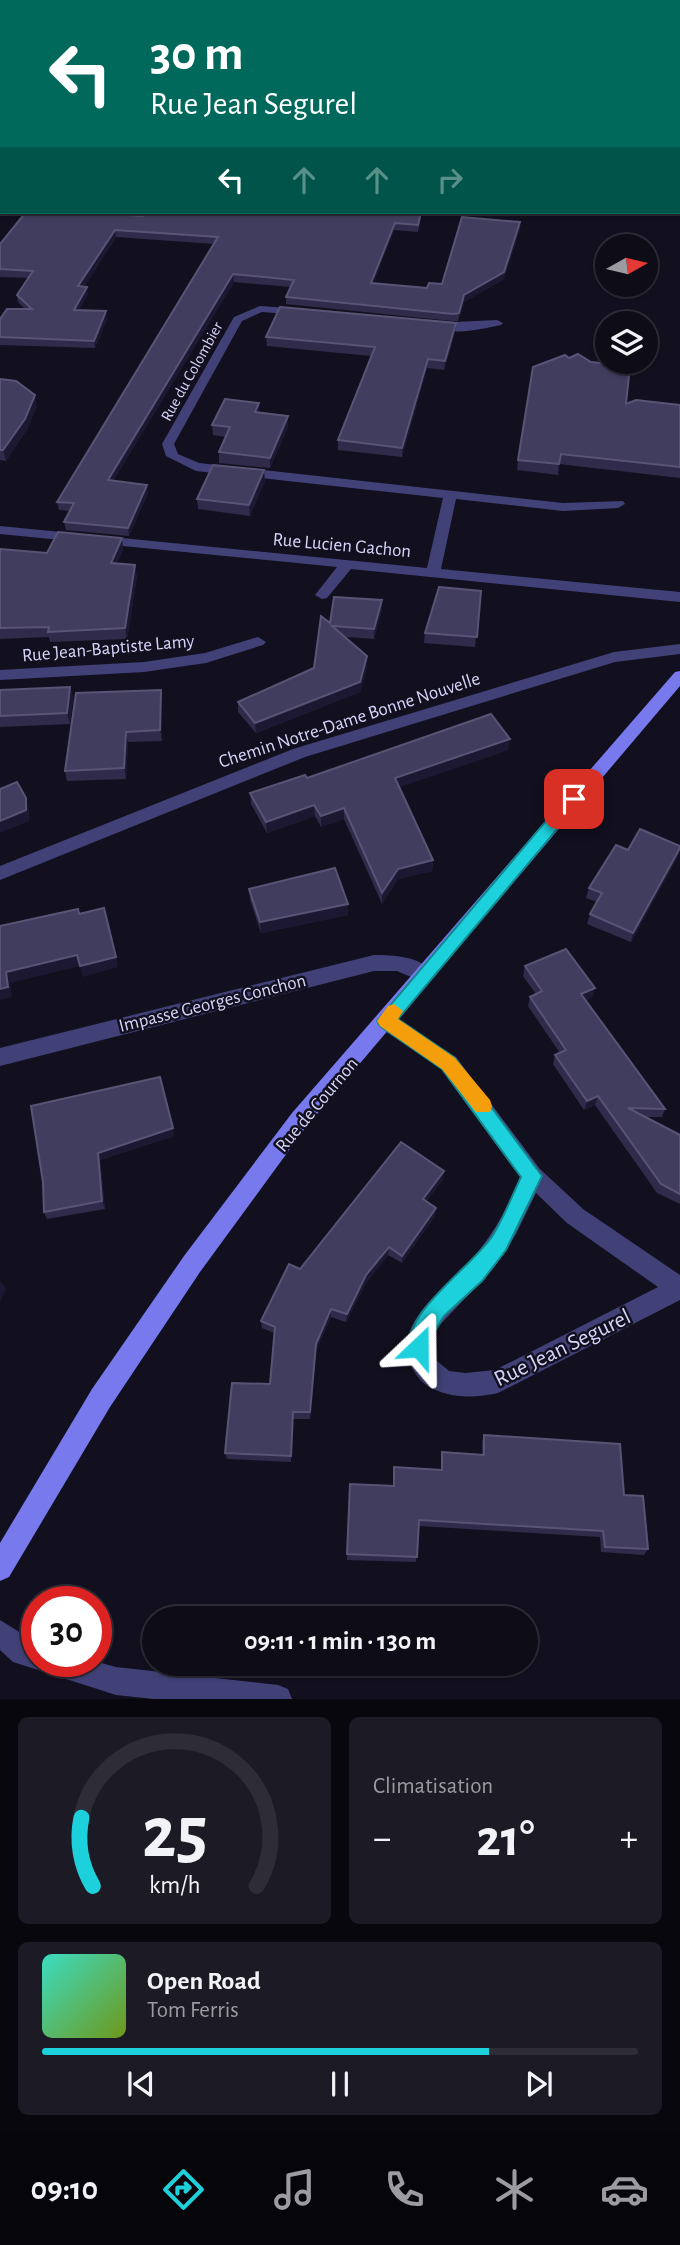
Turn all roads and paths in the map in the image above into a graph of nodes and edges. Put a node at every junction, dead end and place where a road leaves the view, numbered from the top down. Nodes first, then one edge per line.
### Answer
1 (317, 313) edge
2 (497, 323) dead end
3 (425, 325) edge
4 (451, 494) junction
5 (618, 504) dead end
6 (0, 530) edge
7 (347, 564) junction
8 (433, 572) junction
9 (322, 595) dead end
10 (680, 597) edge
11 (258, 642) dead end
12 (680, 649) edge
13 (0, 675) edge
14 (680, 676) edge
15 (0, 873) edge
16 (423, 974) junction
17 (386, 1021) junction
18 (0, 1057) edge
19 (532, 1176) junction
20 (680, 1288) edge
21 (0, 1568) edge
22 (0, 1633) edge
23 (21, 1650) edge
24 (102, 1677) edge
25 (278, 1699) edge

1 - 4 street, Rue du Colombier
2 - 3 street
4 - 5 street, Rue du Colombier
4 - 8 street
6 - 7 street, Rue Lucien Gachon
7 - 8 street, Rue Lucien Gachon
7 - 9 street
8 - 10 street, Rue Lucien Gachon
11 - 13 street, Rue Jean-Baptiste Lamy
12 - 15 street, Chemin Notre-Dame Bonne Nouvelle
14 - 16 street, Rue de Cournon
16 - 17 street, Rue de Cournon
16 - 18 street, Impasse Georges Conchon
17 - 19 street, Rue Jean Segurel
17 - 21 street, Rue de Cournon
19 - 20 street, Rue Jean Segurel
19 - 20 street, Rue Jean Segurel
22 - 23 street
24 - 25 street

